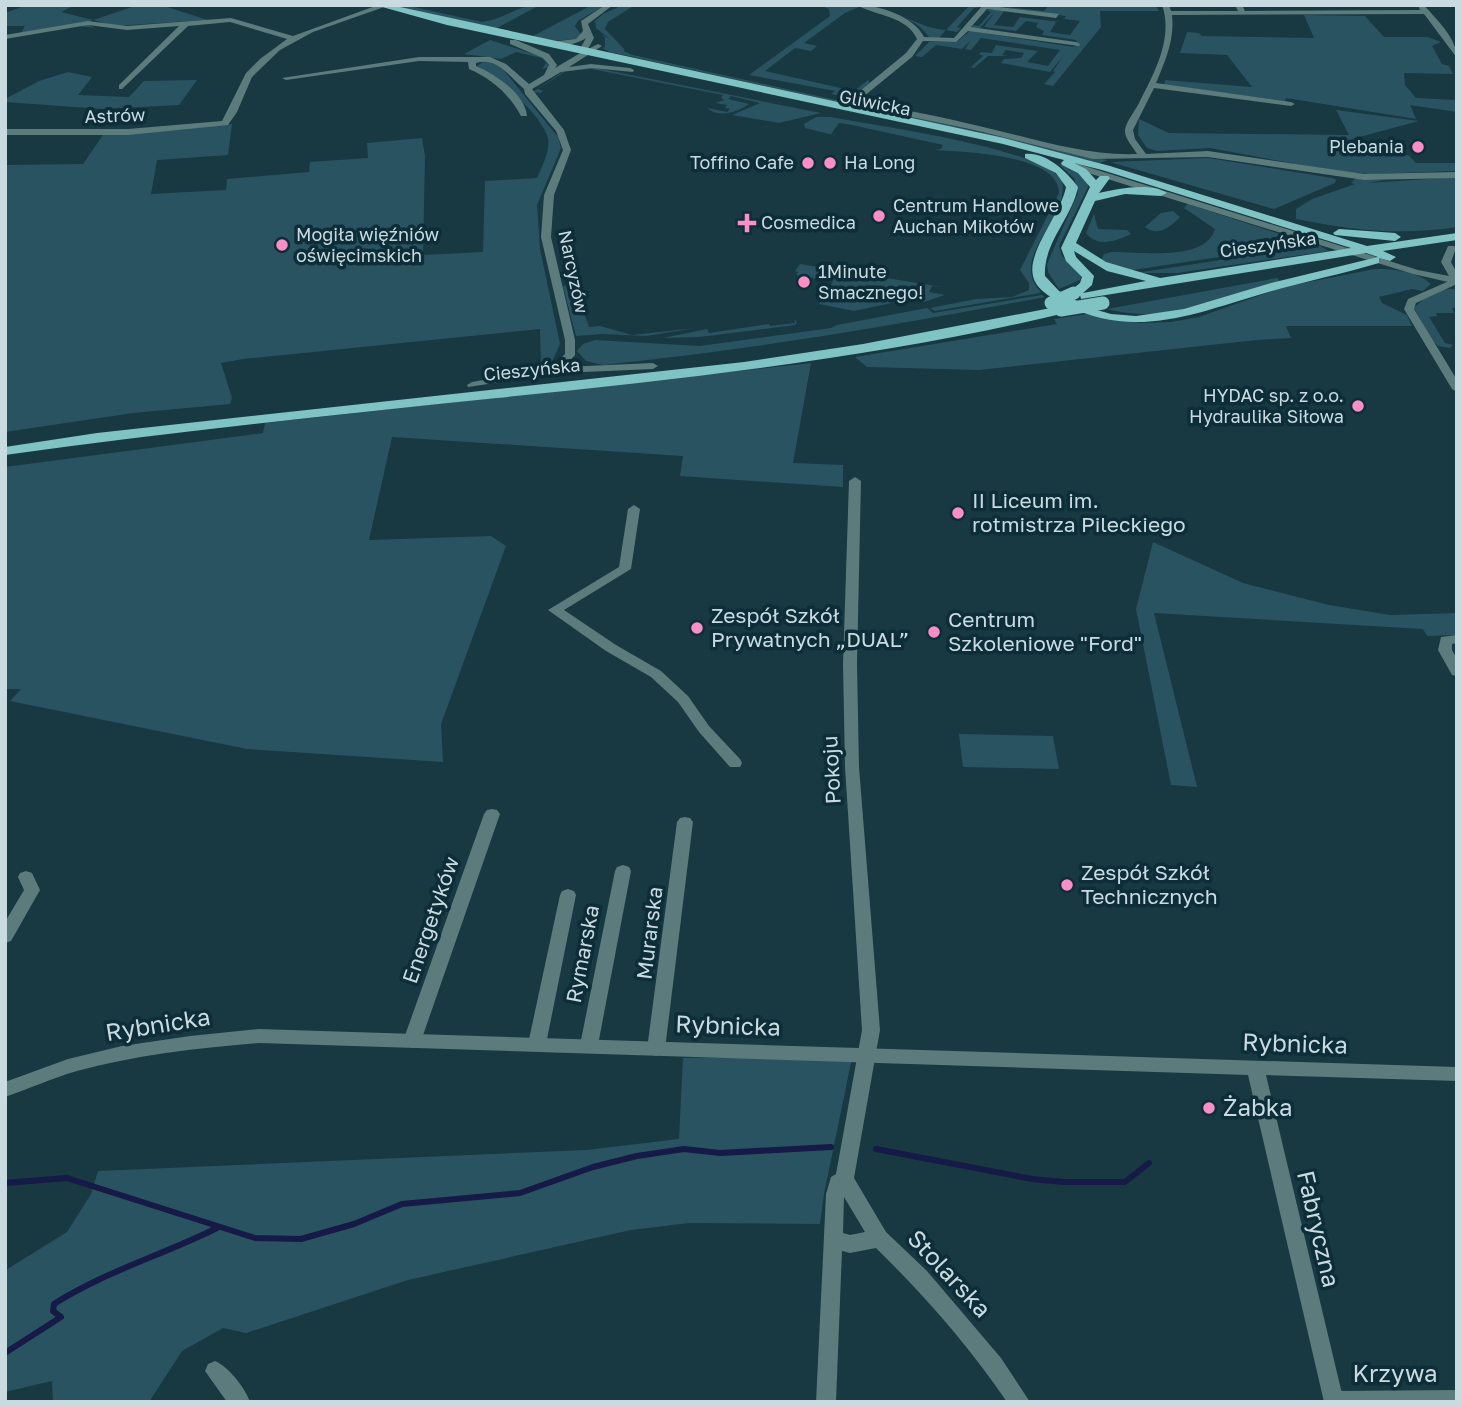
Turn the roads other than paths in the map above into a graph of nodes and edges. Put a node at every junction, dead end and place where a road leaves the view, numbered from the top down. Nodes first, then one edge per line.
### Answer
1 (363, 5) edge
2 (610, 5) edge
3 (860, 5) edge
4 (1238, 5) edge
5 (983, 6) edge
6 (379, 7) edge
7 (1168, 9) edge
8 (1424, 9) edge
9 (1243, 13) junction
10 (1056, 16) dead end
11 (185, 24) junction
12 (966, 29) junction
13 (585, 31) junction
14 (1041, 31) dead end
15 (1018, 36) junction
16 (5, 37) edge
17 (292, 37) junction
18 (921, 39) junction
19 (513, 42) junction
20 (553, 44) junction
21 (1076, 44) dead end
22 (598, 47) junction
23 (582, 55) junction
24 (1457, 56) edge
25 (615, 58) junction
26 (476, 60) junction
27 (630, 70) junction
28 (552, 73) junction
29 (286, 78) dead end
30 (1151, 85) junction
31 (122, 87) dead end
32 (528, 88) junction
33 (1292, 104) dead end
34 (524, 114) dead end
35 (5, 132) edge
36 (1016, 151) junction
37 (1143, 156) junction
38 (1072, 165) junction
39 (1109, 172) junction
40 (1457, 175) edge
41 (1094, 193) junction
42 (1170, 194) junction
43 (1280, 222) junction
44 (1457, 236) edge
45 (1070, 242) junction
46 (1450, 244) edge
47 (1350, 252) junction
48 (1370, 255) junction
49 (1390, 257) junction
50 (1178, 278) junction
51 (1456, 281) edge
52 (1080, 294) junction
53 (1056, 306) junction
54 (570, 355) junction
55 (585, 366) junction
56 (653, 366) junction
57 (554, 370) junction
58 (472, 385) junction
59 (1457, 389) edge
60 (5, 440) edge
61 (5, 451) edge
62 (855, 481) dead end
63 (634, 509) dead end
64 (1457, 639) edge
65 (1457, 672) edge
66 (735, 763) dead end
67 (492, 814) dead end
68 (685, 822) dead end
69 (622, 871) dead end
70 (26, 877) dead end
71 (568, 895) dead end
72 (5, 937) edge
73 (412, 1041) junction
74 (537, 1044) junction
75 (589, 1045) junction
76 (656, 1049) junction
77 (866, 1055) junction
78 (1255, 1067) junction
79 (1457, 1073) edge
80 (5, 1090) edge
81 (844, 1179) junction
82 (879, 1238) junction
83 (834, 1240) junction
84 (215, 1371) dead end
85 (1457, 1400) edge
86 (1334, 1401) edge
87 (240, 1402) edge
88 (826, 1402) edge
89 (1020, 1402) edge

1 - 6 main road, Gliwicka
2 - 13 street
3 - 18 street
4 - 9 street
5 - 10 street
5 - 12 street
6 - 17 street
6 - 19 main road, Gliwicka
6 - 20 main road, Gliwicka
7 - 9 street
7 - 30 street
8 - 9 street
8 - 24 street
11 - 16 street
11 - 17 street
11 - 31 street
12 - 15 street
12 - 18 street
13 - 20 street
13 - 22 street
13 - 23 street
14 - 15 street
15 - 21 street
17 - 35 street, Astrów
18 - 37 street, Gliwicka
19 - 23 main road, Gliwicka
19 - 28 street
20 - 23 main road, Gliwicka
22 - 23 street
22 - 25 street
23 - 25 main road, Gliwicka
23 - 27 main road, Gliwicka
23 - 28 street
25 - 39 main road, Gliwicka
26 - 29 street, Narcyzów
26 - 32 street, Narcyzów
26 - 34 street
27 - 28 street
27 - 36 main road, Gliwicka
28 - 32 street
30 - 33 street
30 - 37 street
32 - 54 street, Narcyzów
36 - 38 main road, Gliwicka
36 - 48 main road
37 - 40 street, Gliwicka
38 - 39 street, Gliwicka
38 - 41 main road
39 - 41 main road
39 - 42 street, Gliwicka
39 - 43 main road
41 - 42 main road
41 - 45 main road
42 - 47 street, Gliwicka
43 - 46 main road
43 - 48 main road
44 - 46 main road, Cieszyńska
45 - 50 main road
45 - 52 main road
46 - 48 main road, Cieszyńska
46 - 49 main road, Cieszyńska
46 - 51 street
47 - 48 main road, Cieszyńska
47 - 50 main road, Cieszyńska
48 - 49 main road, Cieszyńska
48 - 51 street
48 - 53 main road, Cieszyńska, bridge
49 - 51 street
50 - 52 main road, Cieszyńska
51 - 59 street
52 - 53 main road, Cieszyńska, bridge
53 - 56 main road, Cieszyńska
53 - 61 main road, Cieszyńska
54 - 55 street
54 - 57 street
55 - 56 street
55 - 57 street
56 - 58 main road, Cieszyńska
57 - 58 street
58 - 60 main road, Cieszyńska
62 - 77 street, Pokoju
63 - 66 street
64 - 65 street
67 - 73 street, Energetyków
68 - 76 street, Murarska
69 - 75 street, Rymarska
70 - 72 street
71 - 74 street
73 - 74 street, Rybnicka
73 - 80 street, Rybnicka
74 - 75 street, Rybnicka
75 - 76 street, Rybnicka
76 - 77 street, Rybnicka
77 - 78 street, Rybnicka
77 - 81 street
78 - 79 street, Rybnicka
78 - 86 street, Fabryczna
81 - 82 street, Stolarska
81 - 83 street
82 - 83 street
82 - 89 street, Stolarska
83 - 88 street
84 - 87 street
85 - 86 street, Krzywa

